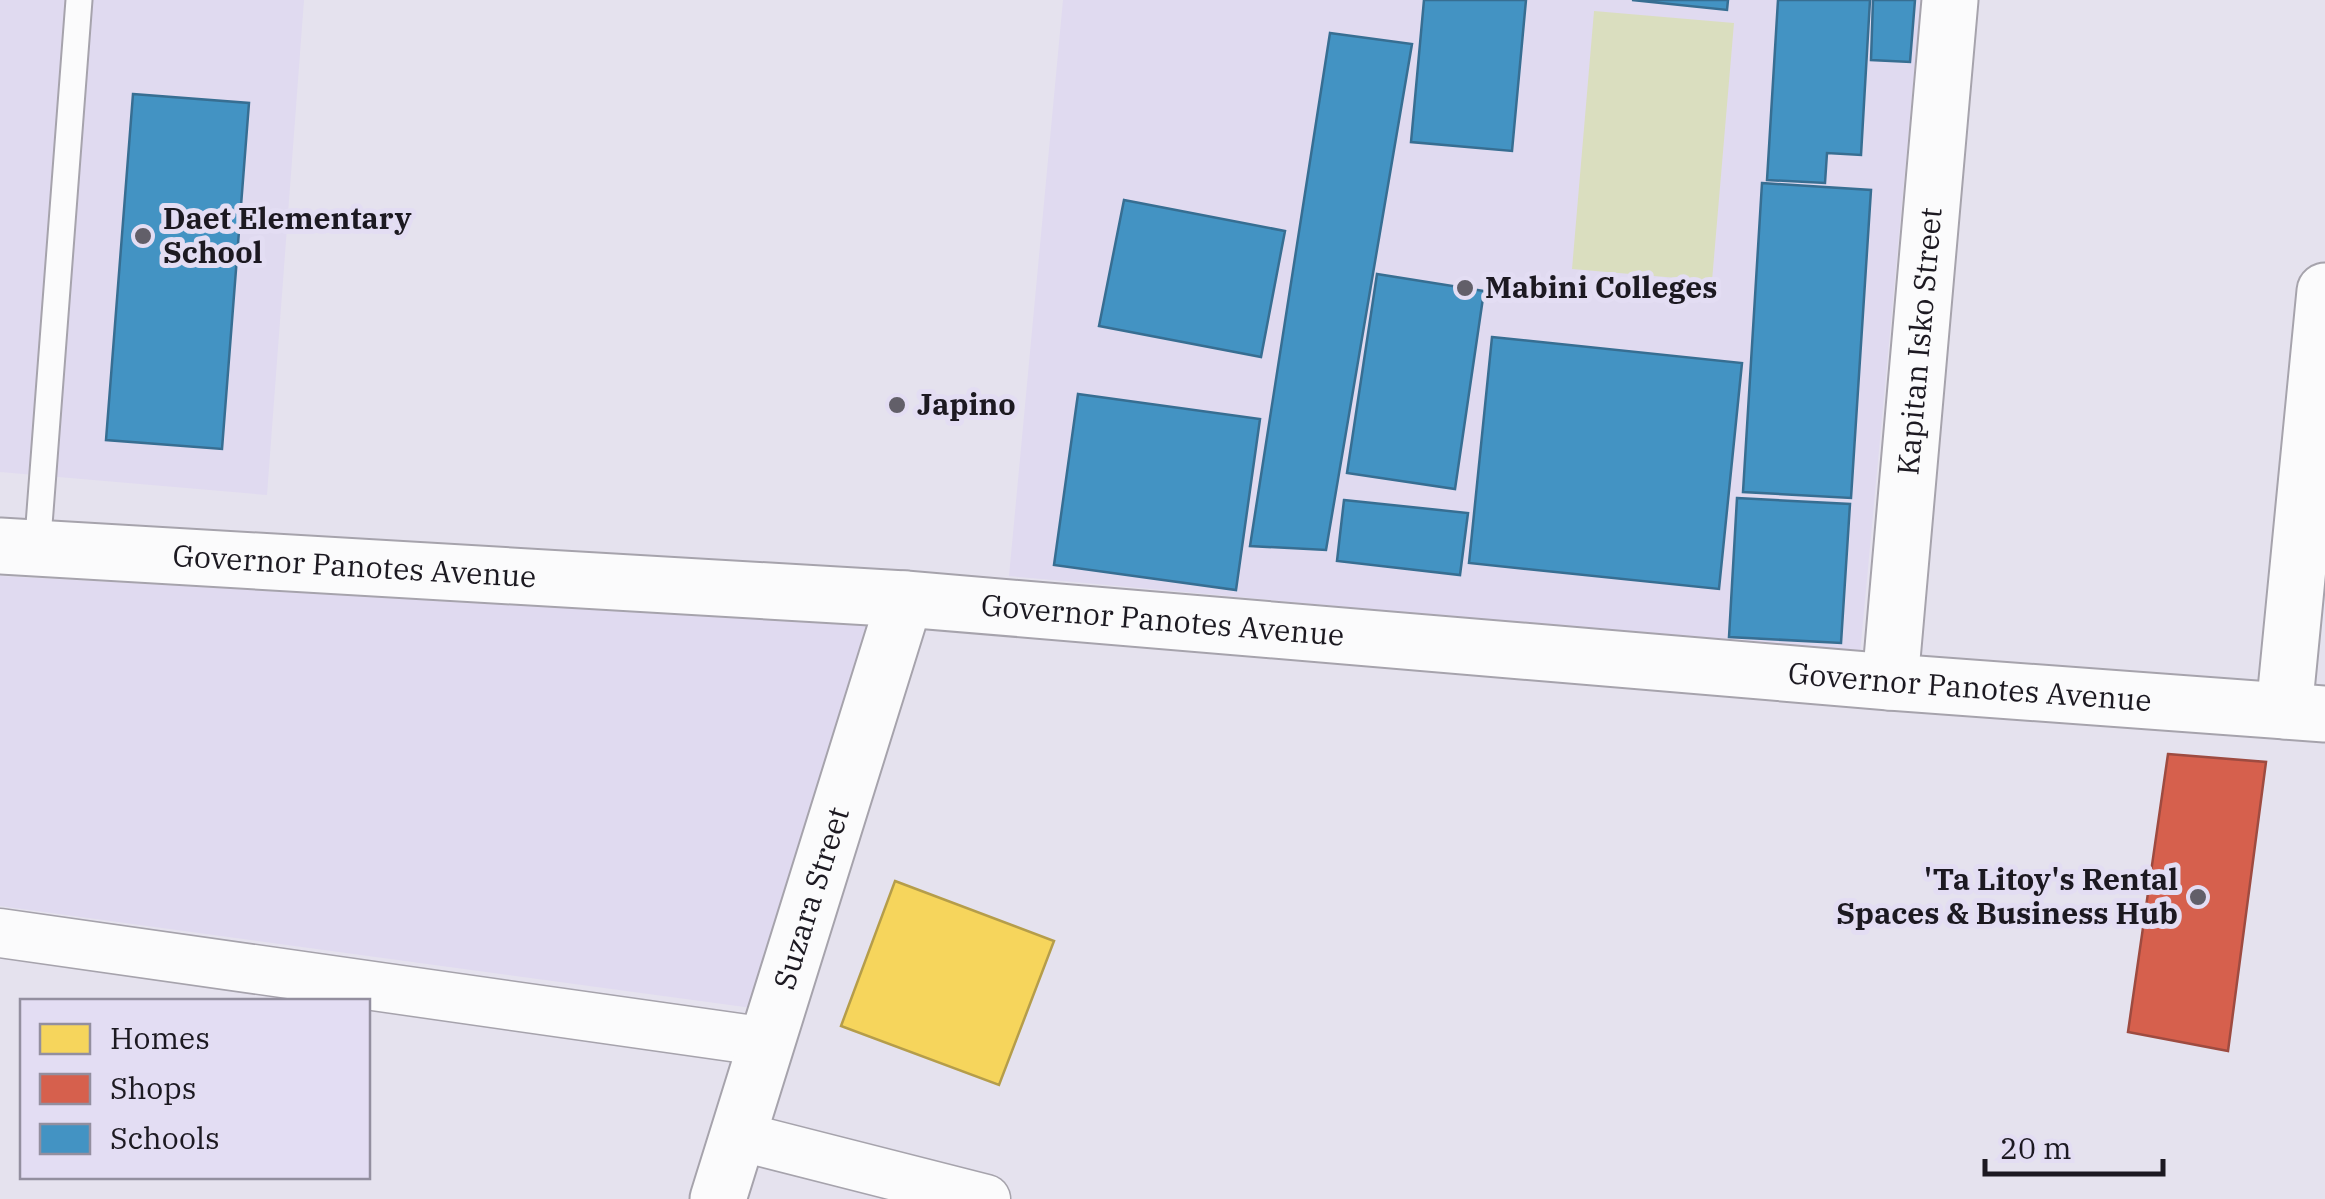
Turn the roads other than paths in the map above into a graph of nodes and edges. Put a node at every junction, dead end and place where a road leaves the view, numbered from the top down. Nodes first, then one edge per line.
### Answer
1 (78, 0) edge
2 (1950, 0) edge
3 (2325, 291) edge
4 (18, 548) edge
5 (905, 599) junction
6 (1890, 682) junction
7 (2304, 712) edge
8 (0, 933) edge
9 (767, 1042) junction
10 (738, 1136) junction
11 (718, 1199) edge
12 (986, 1199) edge

1 - 4 lane
2 - 6 main road, Kapitan Isko Street
3 - 7 main road
4 - 5 main road, Governor Panotes Avenue
5 - 6 main road, Governor Panotes Avenue
5 - 9 main road, Suzara Street
6 - 7 main road, Governor Panotes Avenue
8 - 9 street
9 - 10 main road, Suzara Street
10 - 11 main road, Suzara Street
10 - 12 street

